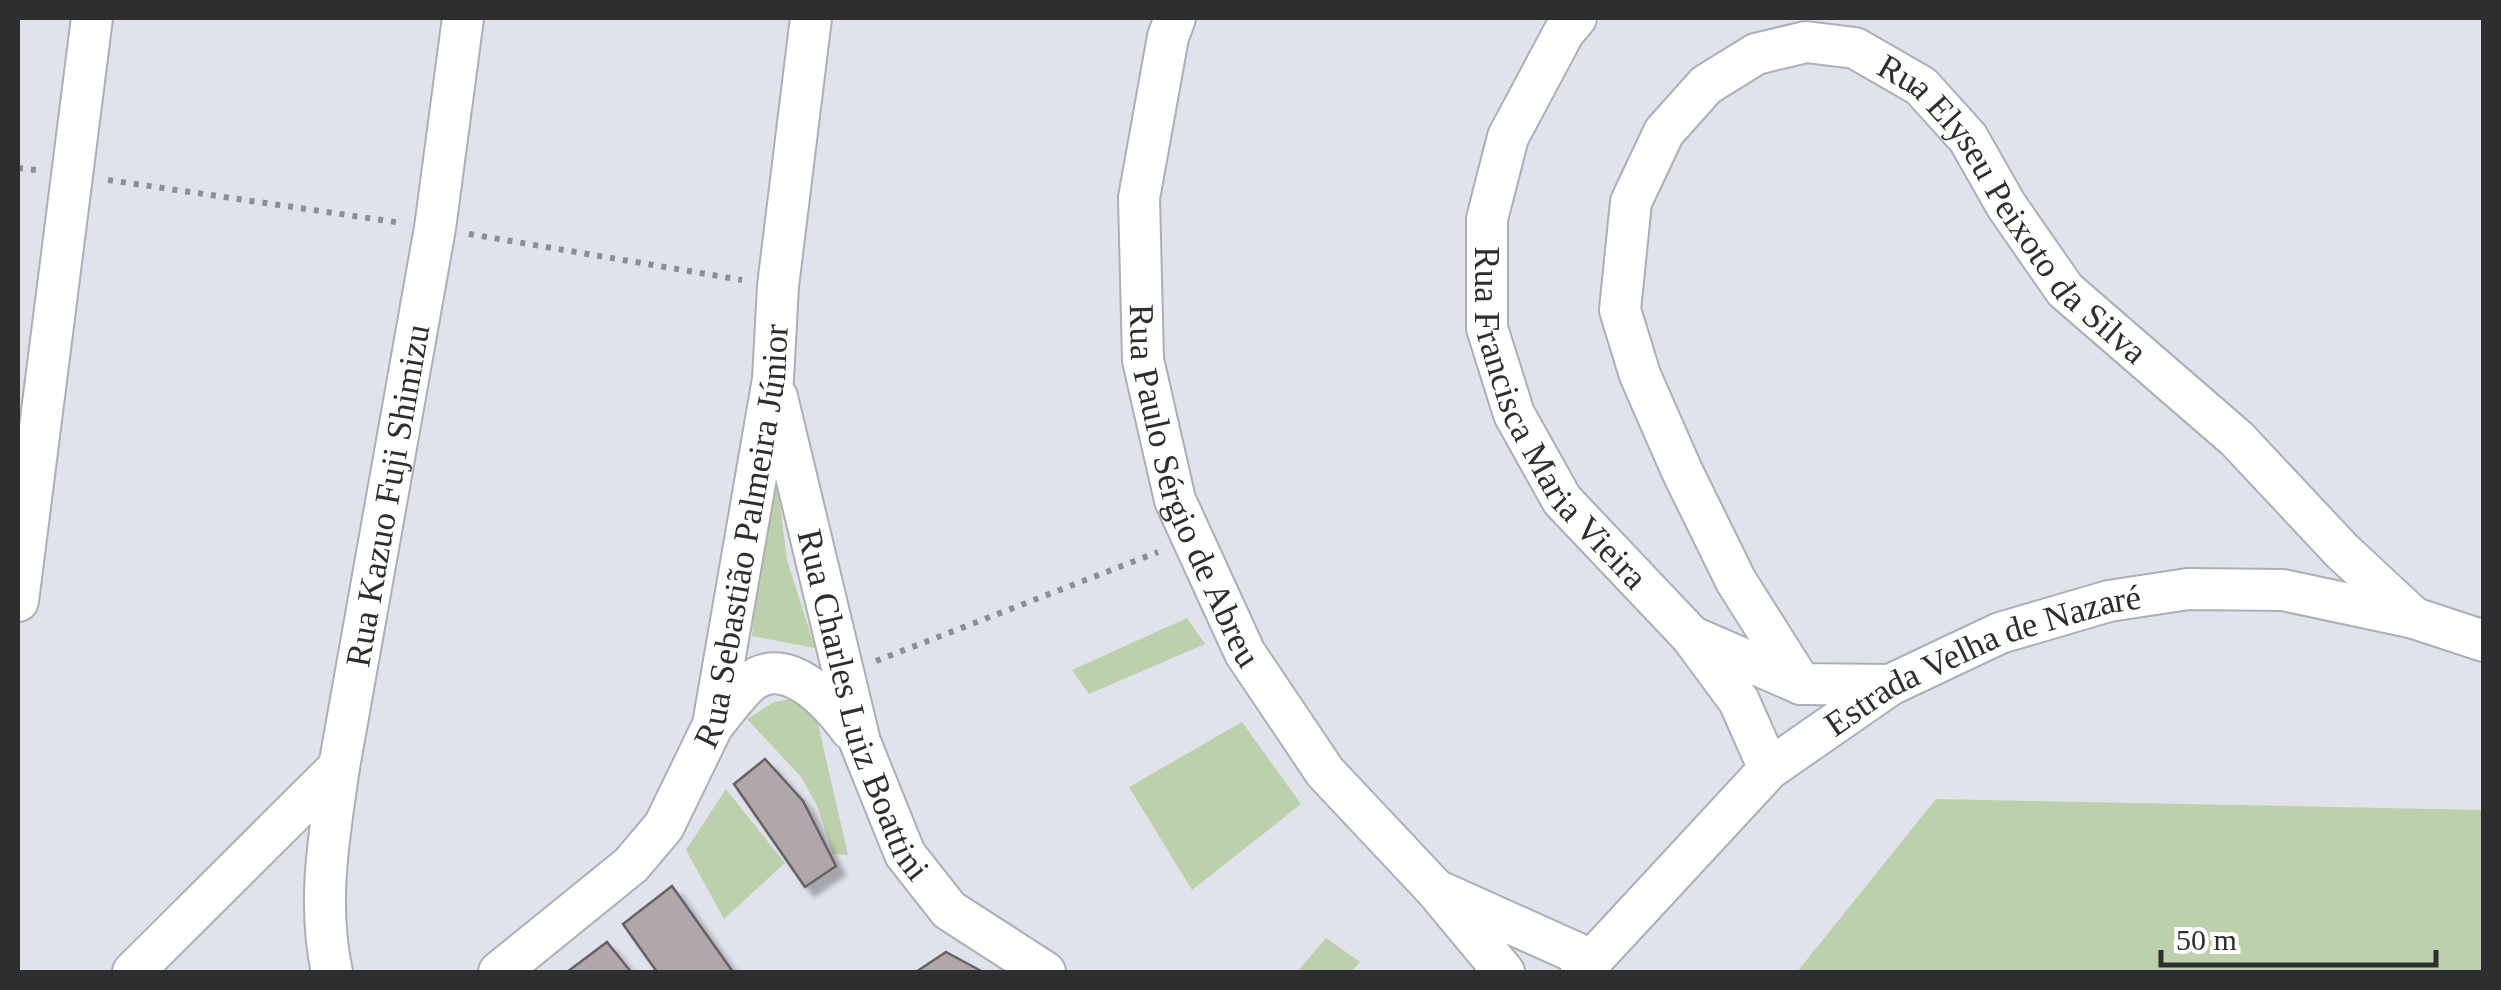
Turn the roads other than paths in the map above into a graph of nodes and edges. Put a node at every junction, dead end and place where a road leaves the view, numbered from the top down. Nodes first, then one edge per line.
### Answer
1 (92, 18) edge
2 (463, 18) edge
3 (811, 18) edge
4 (1175, 18) edge
5 (1576, 18) edge
6 (773, 379) junction
7 (18, 601) edge
8 (2414, 618) junction
9 (1691, 636) junction
10 (2484, 641) edge
11 (1802, 684) junction
12 (1890, 684) junction
13 (713, 725) junction
14 (860, 742) junction
15 (339, 767) junction
16 (1769, 770) junction
17 (1435, 889) junction
18 (1586, 966) edge
19 (133, 972) edge
20 (332, 972) edge
21 (499, 972) edge
22 (1045, 972) edge
23 (1504, 972) edge

1 - 7 street
2 - 15 street, Rua Kazuo Fuji Shimizu
3 - 6 street, Rua Sebastião Palmeira Júnior
4 - 17 street, Rua Paulo Sérgio de Abreu
5 - 9 street, Rua Francisca Maria Vieira
6 - 13 street, Rua Sebastião Palmeira Júnior
6 - 14 street, Rua Charles Luiz Boattini
8 - 10 street, Estrada Velha de Nazaré
8 - 11 street, Rua Elyseu Peixoto da Silva
8 - 12 street, Estrada Velha de Nazaré
9 - 11 street, Rua Francisca Maria Vieira
9 - 16 street, Rua Francisca Maria Vieira
11 - 12 street, Rua Francisca Maria Vieira
12 - 16 street, Estrada Velha de Nazaré
13 - 14 street
13 - 21 street, Rua Sebastião Palmeira Júnior
14 - 22 street, Rua Charles Luiz Boattini
15 - 19 street
15 - 20 street, Rua Kazuo Fuji Shimizu
16 - 18 street, Estrada Velha de Nazaré
17 - 18 street, Rua Paulo Sérgio de Abreu
17 - 23 street, Rua Paulo Sérgio de Abreu

